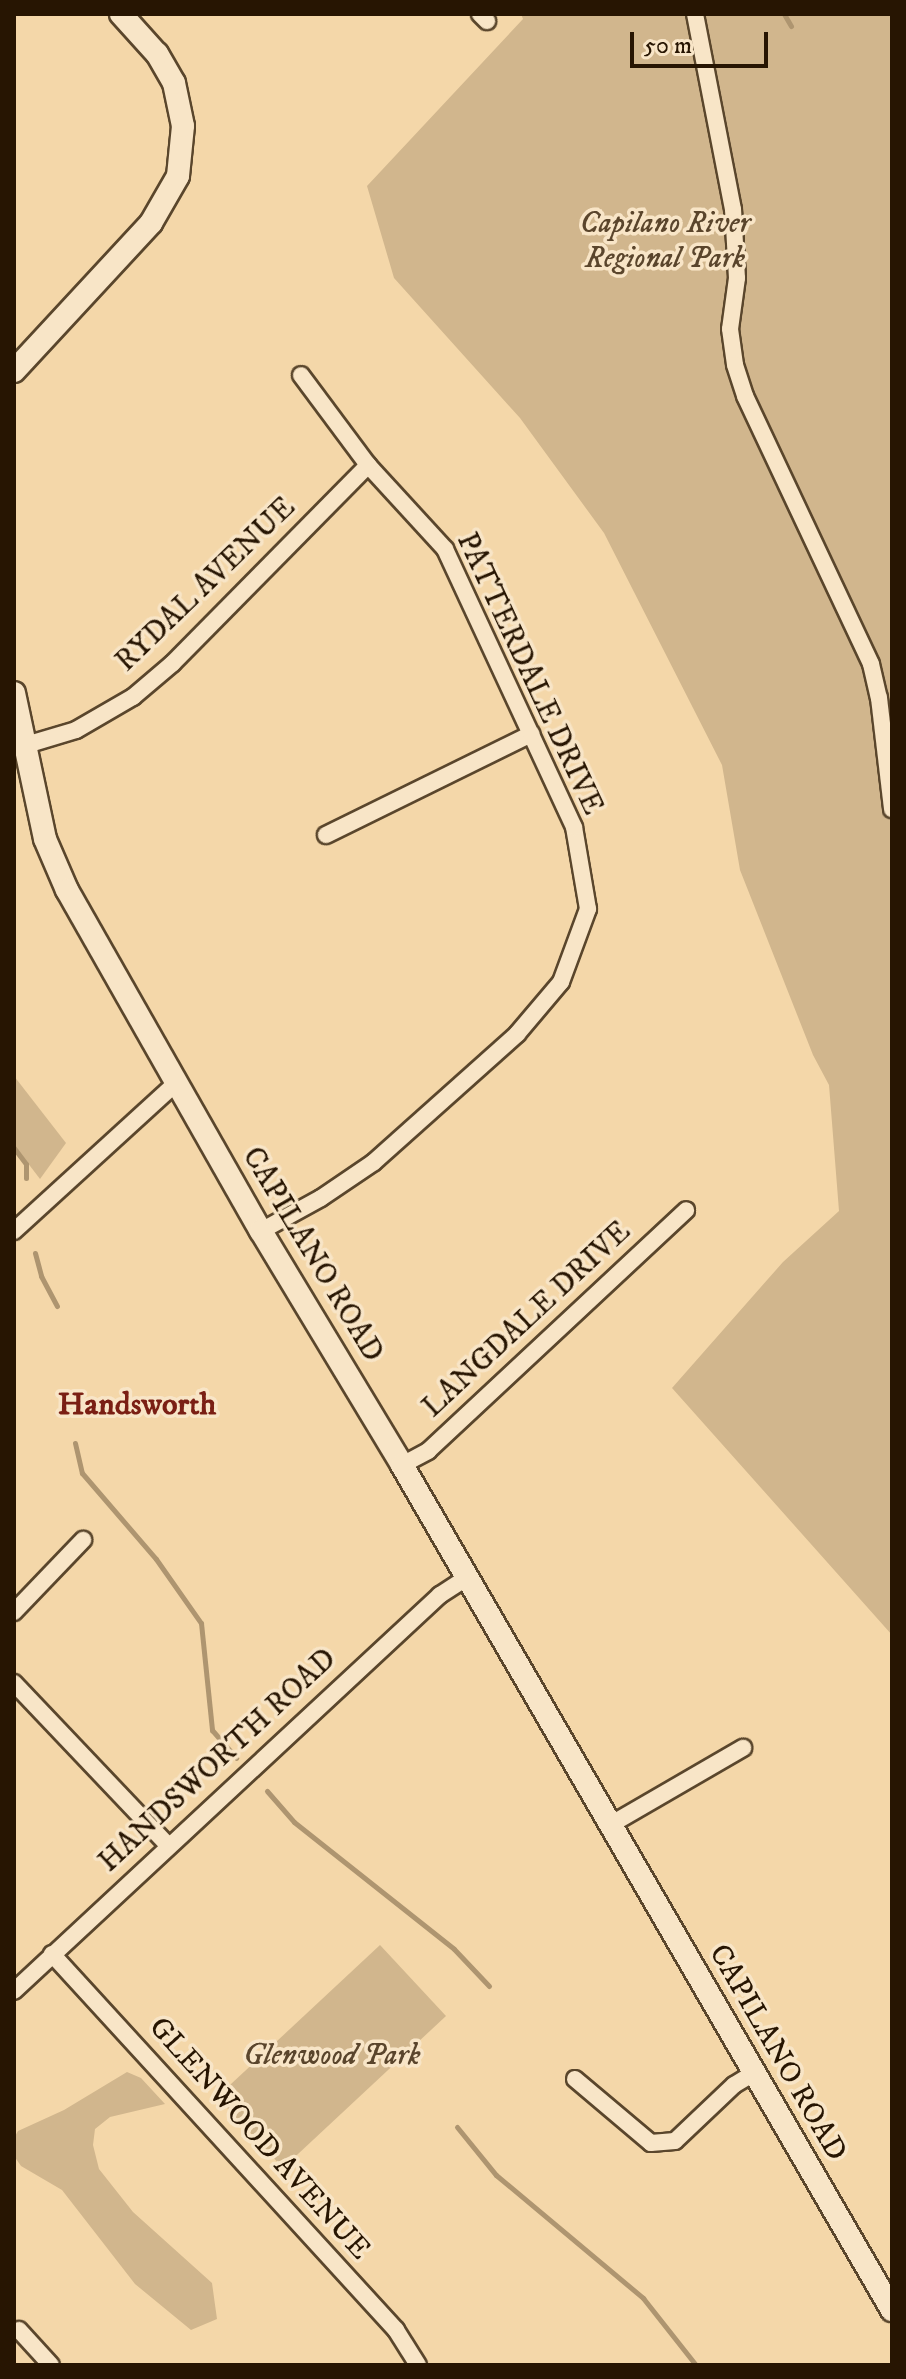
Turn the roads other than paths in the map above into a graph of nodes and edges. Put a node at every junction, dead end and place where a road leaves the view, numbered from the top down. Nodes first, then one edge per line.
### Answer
1 (121, 14) edge
2 (695, 14) edge
3 (14, 371) edge
4 (301, 375) dead end
5 (368, 465) junction
6 (14, 693) edge
7 (531, 734) junction
8 (26, 745) junction
9 (892, 809) edge
10 (326, 835) dead end
11 (177, 1082) junction
12 (686, 1210) dead end
13 (14, 1231) edge
14 (261, 1231) junction
15 (402, 1465) junction
16 (83, 1540) dead end
17 (466, 1578) junction
18 (14, 1612) edge
19 (14, 1683) edge
20 (743, 1748) dead end
21 (610, 1825) junction
22 (168, 1845) junction
23 (52, 1954) junction
24 (14, 1991) edge
25 (754, 2073) junction
26 (575, 2079) dead end
27 (892, 2310) edge
28 (19, 2330) dead end
29 (415, 2364) edge
30 (51, 2365) edge

1 - 3 main road
2 - 9 street
4 - 5 street, PATTERDALE DRIVE
5 - 7 street, PATTERDALE DRIVE
5 - 8 street, RYDAL AVENUE
6 - 8 main road, CAPILANO ROAD
7 - 10 street
7 - 14 street, PATTERDALE DRIVE
8 - 11 main road, CAPILANO ROAD
11 - 13 street
11 - 14 main road, CAPILANO ROAD
12 - 15 street, LANGDALE DRIVE
14 - 15 main road, CAPILANO ROAD
15 - 17 main road, CAPILANO ROAD
16 - 18 street
17 - 21 main road, CAPILANO ROAD
17 - 22 street, HANDSWORTH ROAD
19 - 22 street
20 - 21 street
21 - 25 main road, CAPILANO ROAD
22 - 23 street, HANDSWORTH ROAD
23 - 24 street, HANDSWORTH ROAD
23 - 29 street, GLENWOOD AVENUE
25 - 26 street
25 - 27 main road, CAPILANO ROAD
28 - 30 street

